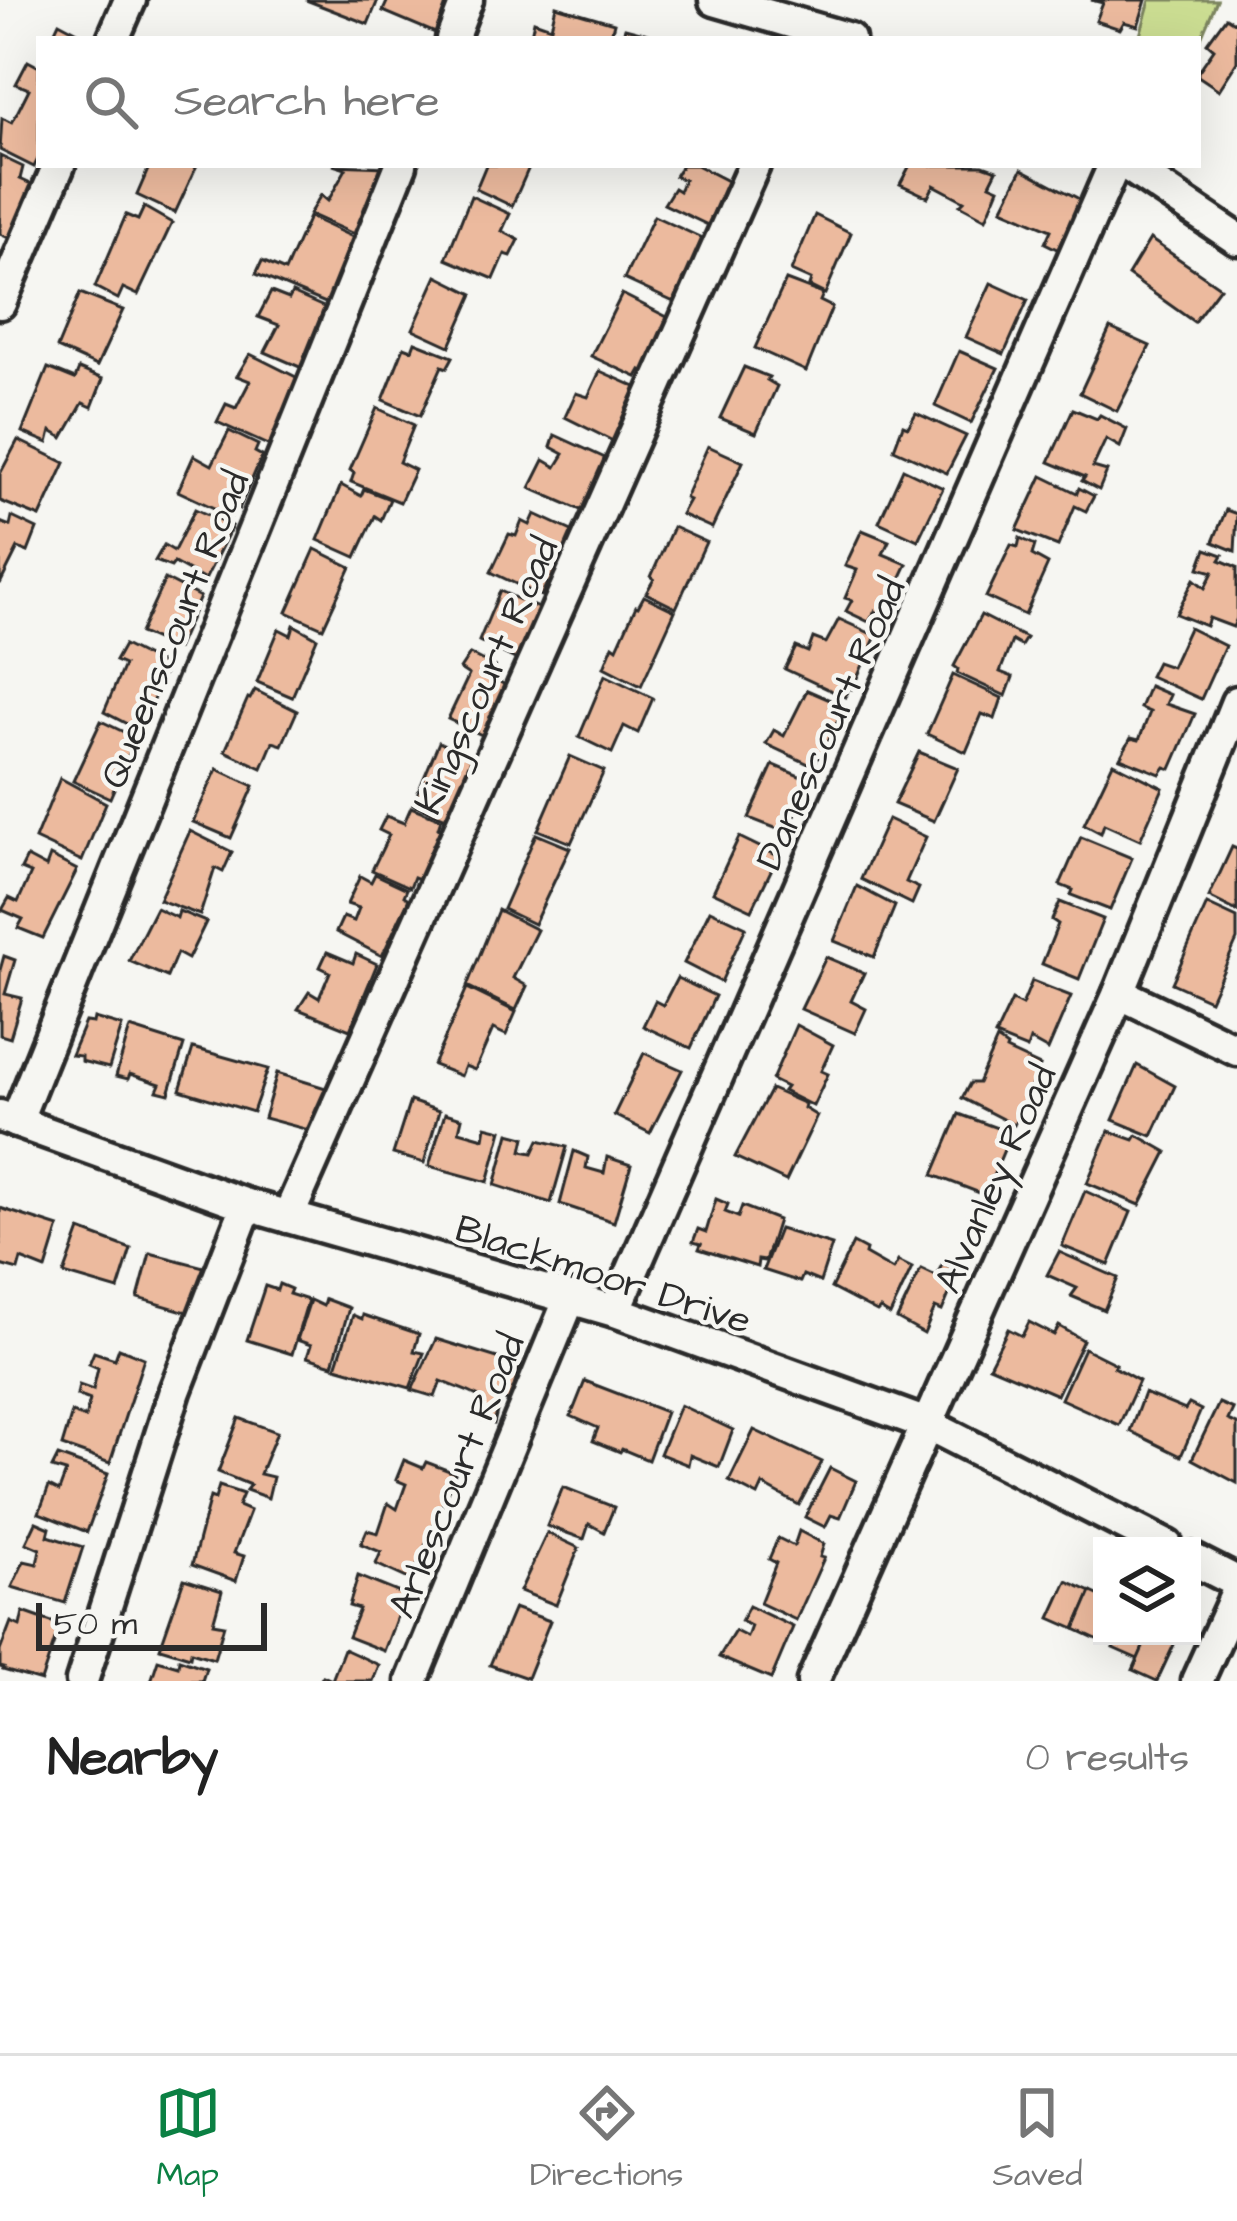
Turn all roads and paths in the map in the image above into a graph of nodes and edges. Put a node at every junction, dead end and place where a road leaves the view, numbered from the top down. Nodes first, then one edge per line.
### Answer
1 (130, 0) edge
2 (467, 0) edge
3 (715, 0) edge
4 (813, 33) edge
5 (114, 36) edge
6 (453, 36) edge
7 (58, 168) edge
8 (400, 168) edge
9 (753, 168) edge
10 (1113, 168) edge
11 (1132, 168) edge
12 (1234, 230) edge
13 (0, 303) edge
14 (1237, 702) edge
15 (1119, 993) junction
16 (1237, 1050) edge
17 (8, 1119) edge
18 (247, 1205) junction
19 (288, 1217) junction
20 (570, 1298) junction
21 (615, 1311) junction
22 (927, 1424) junction
23 (1149, 1537) edge
24 (1201, 1564) edge
25 (1237, 1582) edge
26 (1237, 1593) edge
27 (82, 1681) edge
28 (412, 1681) edge
29 (813, 1681) edge
30 (1197, 1681) edge

1 - 5 street
2 - 6 street
3 - 4 street
7 - 13 street
8 - 17 street, Queenscourt Road
9 - 19 street, Kingscourt Road
10 - 21 street, Danescourt Road
11 - 12 street
14 - 15 street, Alvanley Road
15 - 16 street
15 - 22 street, Alvanley Road
17 - 18 street, Blackmoor Drive
18 - 19 street, Blackmoor Drive
18 - 27 street
19 - 20 street, Blackmoor Drive
20 - 21 street, Blackmoor Drive
20 - 28 street, Arlescourt Road
21 - 22 street, Blackmoor Drive
22 - 23 street, Blackmoor Drive
22 - 29 street, Alvanley Road
24 - 25 street
26 - 30 street

